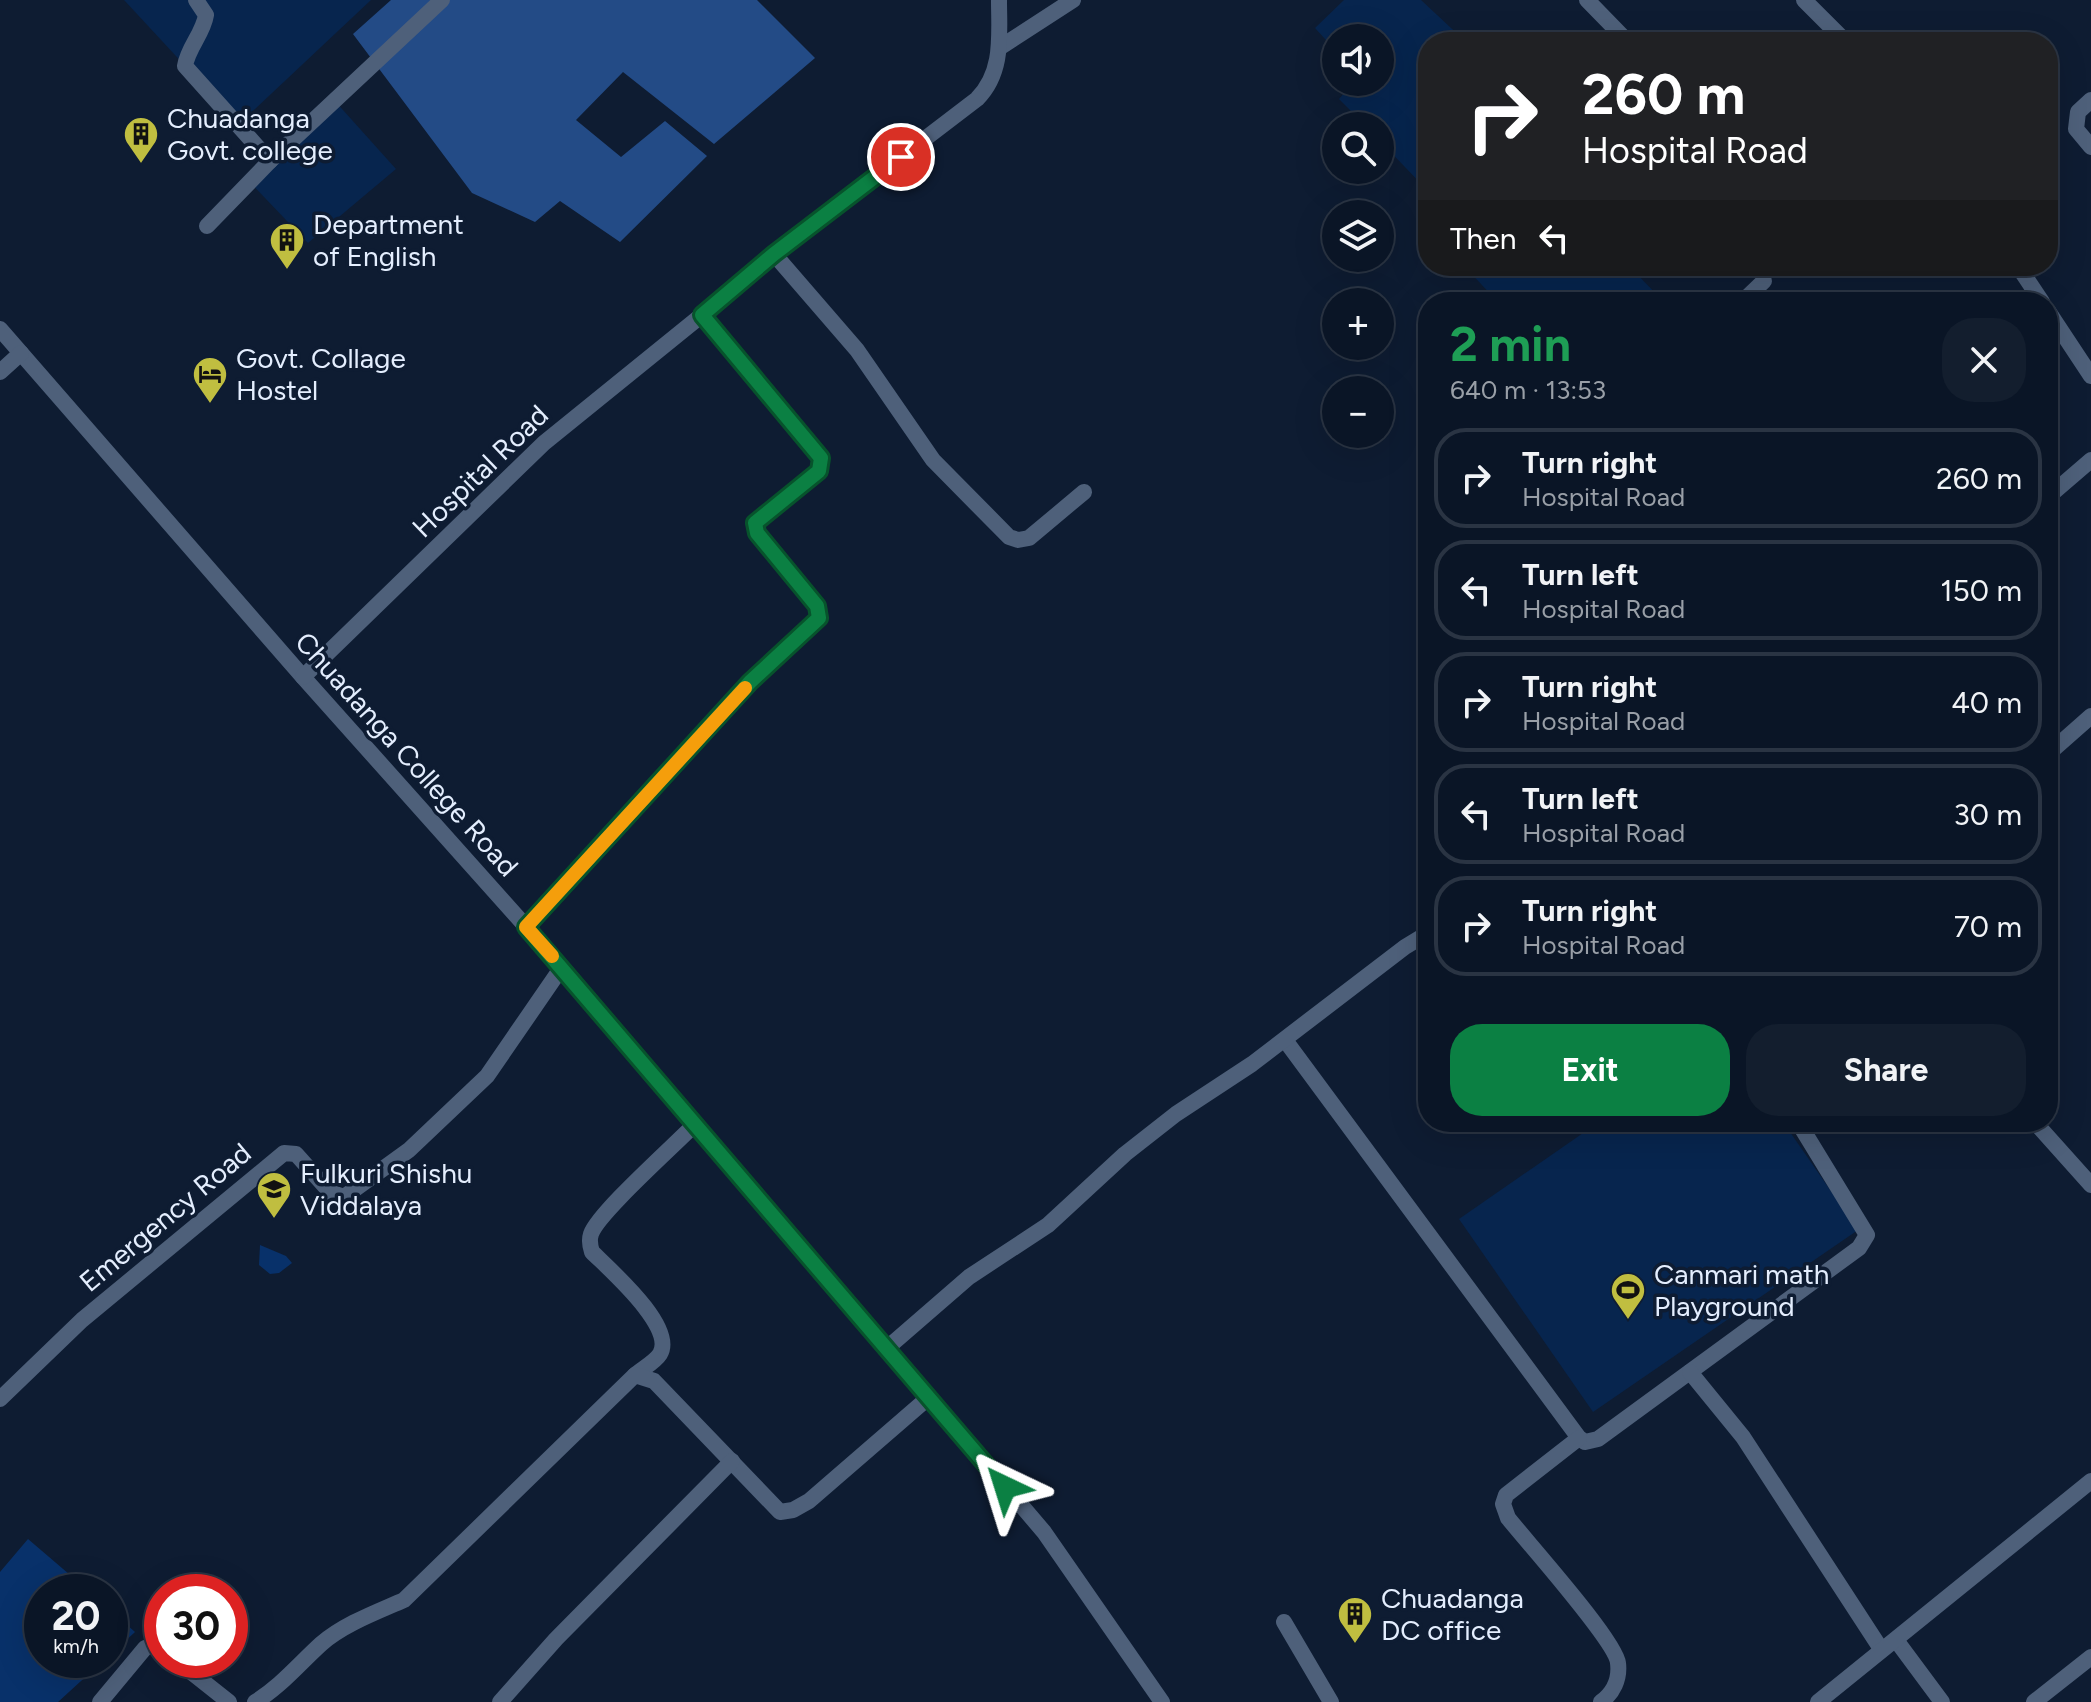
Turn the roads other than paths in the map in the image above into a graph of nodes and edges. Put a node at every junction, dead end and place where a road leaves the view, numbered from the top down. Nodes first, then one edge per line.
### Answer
1 (196, 0) edge
2 (442, 0) edge
3 (999, 0) edge
4 (1073, 0) edge
5 (1587, 0) edge
6 (1804, 0) edge
7 (1618, 32) edge
8 (1836, 32) edge
9 (999, 48) junction
10 (2091, 100) edge
11 (2091, 147) edge
12 (270, 161) junction
13 (207, 226) dead end
14 (774, 254) junction
15 (1764, 281) dead end
16 (1752, 292) edge
17 (702, 315) junction
18 (2058, 326) edge
19 (0, 329) edge
20 (21, 353) junction
21 (0, 372) edge
22 (2091, 376) edge
23 (2091, 460) edge
24 (2058, 488) edge
25 (1084, 492) dead end
26 (303, 677) junction
27 (2091, 716) edge
28 (2058, 745) edge
29 (526, 927) junction
30 (1418, 939) edge
31 (562, 967) junction
32 (1285, 1040) junction
33 (695, 1124) junction
34 (1804, 1132) edge
35 (2044, 1132) edge
36 (2091, 1185) edge
37 (886, 1349) junction
38 (1690, 1372) junction
39 (635, 1375) junction
40 (928, 1398) junction
41 (0, 1399) edge
42 (1579, 1438) junction
43 (732, 1461) junction
44 (2091, 1481) edge
45 (1284, 1622) dead end
46 (1889, 1644) junction
47 (144, 1649) edge
48 (2091, 1657) edge
49 (199, 1678) edge
50 (100, 1702) edge
51 (229, 1702) edge
52 (255, 1702) edge
53 (500, 1702) edge
54 (1162, 1702) edge
55 (1331, 1702) edge
56 (1601, 1702) edge
57 (1818, 1702) edge
58 (1942, 1702) edge
59 (2034, 1702) edge

1 - 12 street
2 - 12 street
3 - 9 street, Hospital Road
4 - 9 street
5 - 7 street
6 - 8 street
9 - 14 street, Hospital Road
10 - 11 street
12 - 13 street
14 - 17 street, Hospital Road
14 - 25 street
15 - 16 street
17 - 26 street, Hospital Road
17 - 29 street
18 - 22 street
19 - 20 street, Chuadanga College Road
20 - 21 street
20 - 26 street, Chuadanga College Road
23 - 24 street
26 - 29 street, Chuadanga College Road
27 - 28 street
29 - 31 street, Chuadanga College Road
30 - 32 street
31 - 33 street, Chuadanga College Road
31 - 41 street, Emergency Road
32 - 37 street
32 - 42 street
33 - 37 street, Chuadanga College Road
33 - 39 street
34 - 38 street
35 - 36 street
37 - 40 street, Chuadanga College Road
38 - 42 street
38 - 46 street
39 - 43 street
39 - 52 street
40 - 43 street
40 - 54 street, Chuadanga College Road
42 - 56 street
43 - 53 street
44 - 46 street
45 - 55 street
46 - 57 street
46 - 58 street
47 - 50 street
48 - 59 street
49 - 51 street

